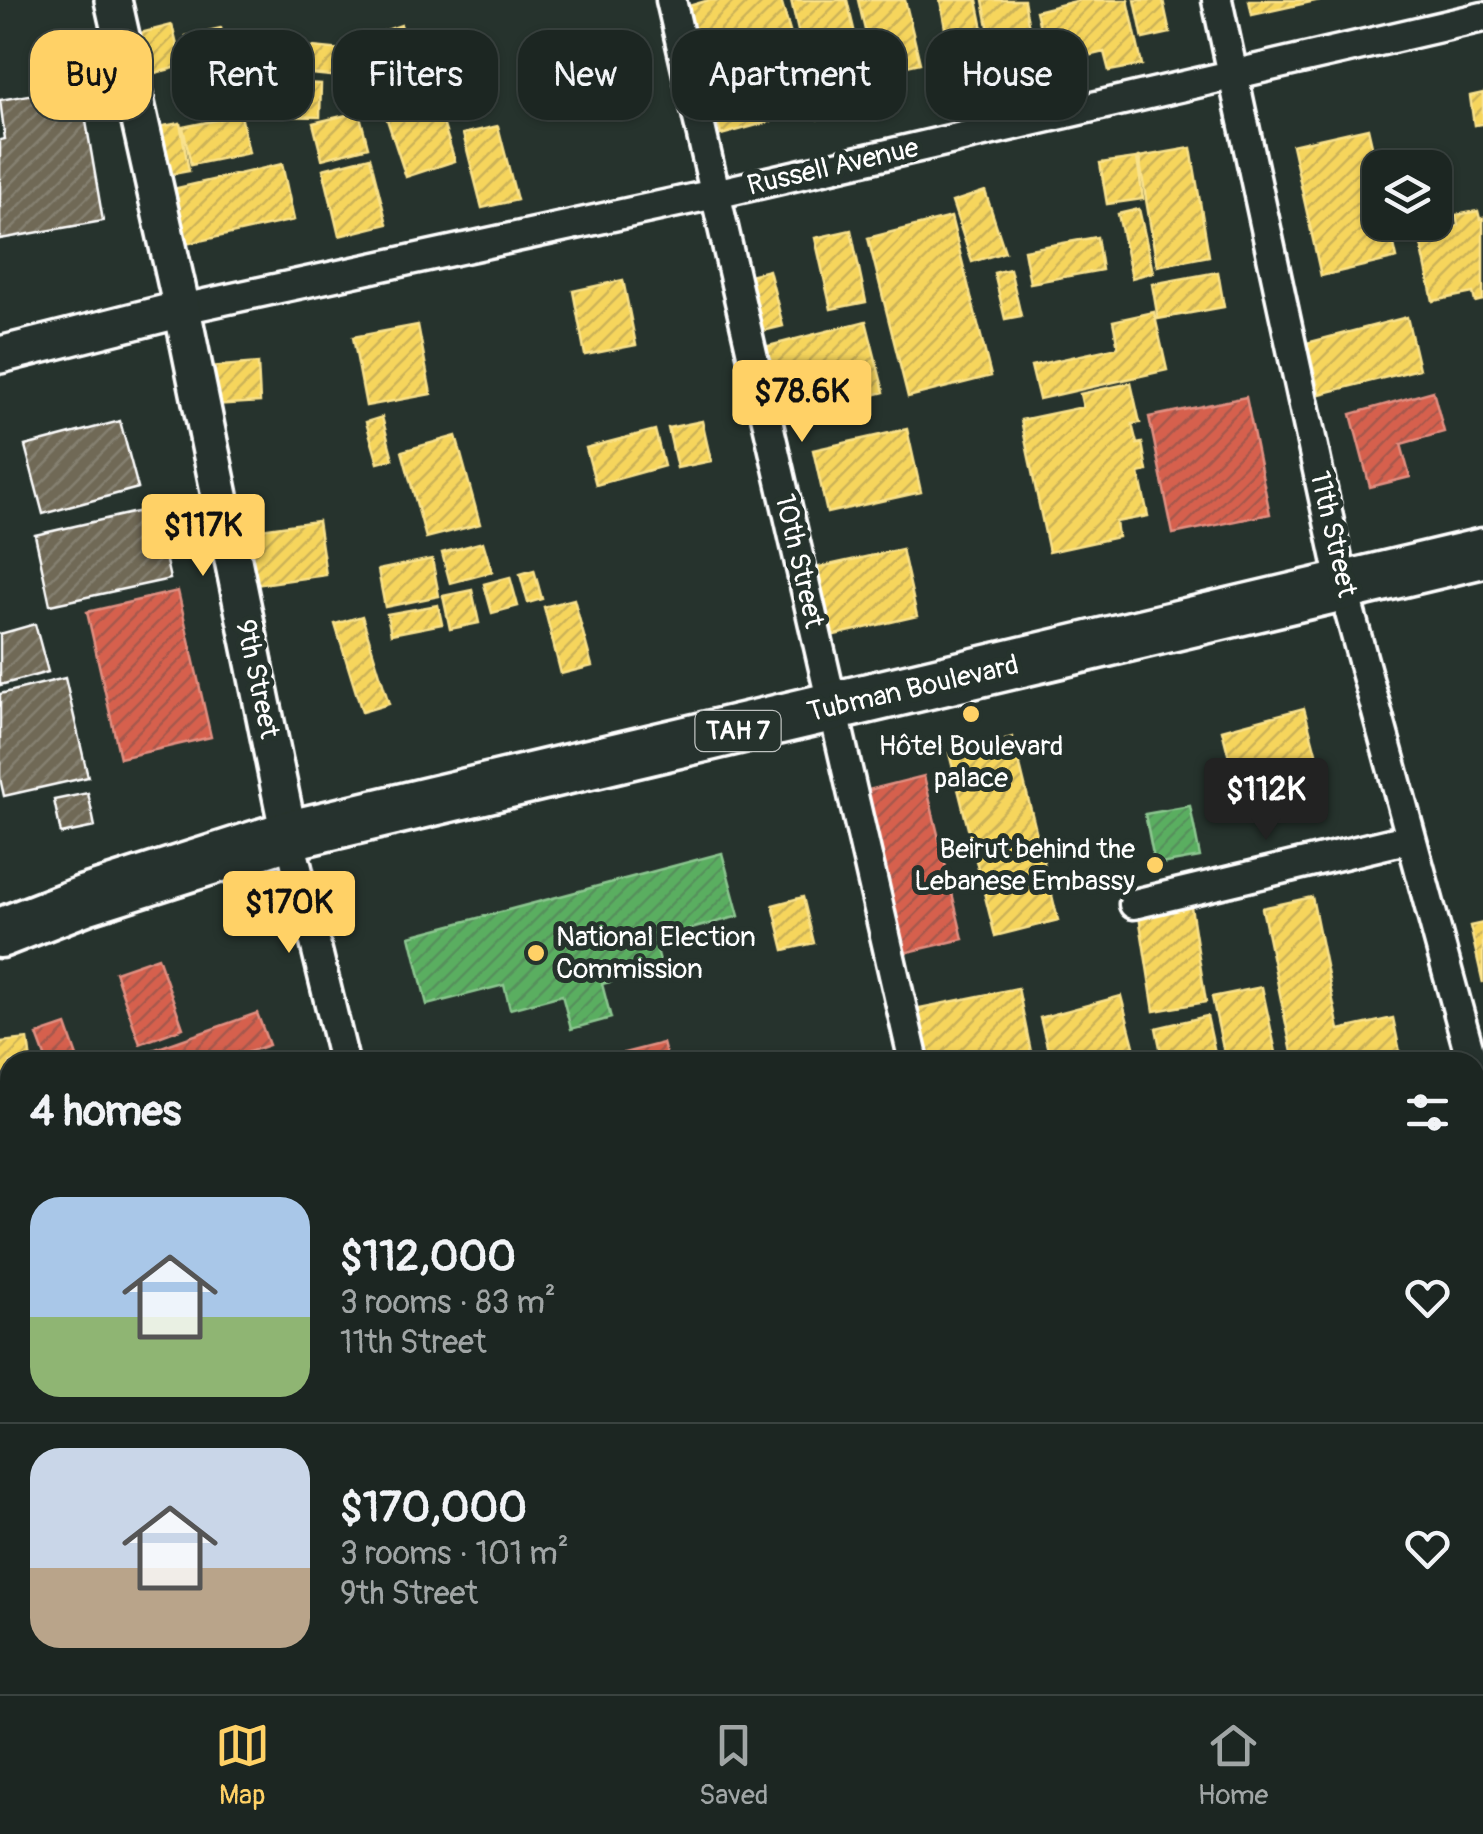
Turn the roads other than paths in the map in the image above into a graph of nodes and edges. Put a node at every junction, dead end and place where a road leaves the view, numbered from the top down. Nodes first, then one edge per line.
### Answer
1 (114, 0) edge
2 (670, 0) edge
3 (1217, 0) edge
4 (1483, 17) edge
5 (1233, 74) junction
6 (715, 194) junction
7 (182, 309) junction
8 (0, 355) edge
9 (1483, 552) edge
10 (1343, 587) junction
11 (833, 709) junction
12 (289, 836) junction
13 (1411, 838) junction
14 (1134, 904) dead end
15 (0, 933) edge
16 (342, 1052) edge
17 (912, 1052) edge
18 (1470, 1052) edge

1 - 7 street, 9th Street
2 - 6 street, 10th Street
3 - 5 street, 11th Street
4 - 5 street, Russell Avenue
5 - 6 street, Russell Avenue
5 - 10 street, 11th Street
6 - 7 street, Russell Avenue
6 - 11 street, 10th Street
7 - 8 street
7 - 12 street, 9th Street
9 - 10 highway, Tubman Boulevard / TAH 7
10 - 11 highway, Tubman Boulevard / TAH 7
10 - 13 street, 11th Street
11 - 12 highway, Tubman Boulevard / TAH 7
11 - 17 street, 10th Street
12 - 15 highway, Tubman Boulevard / TAH 7
12 - 16 street, 9th Street
13 - 14 street
13 - 18 street, 11th Street

